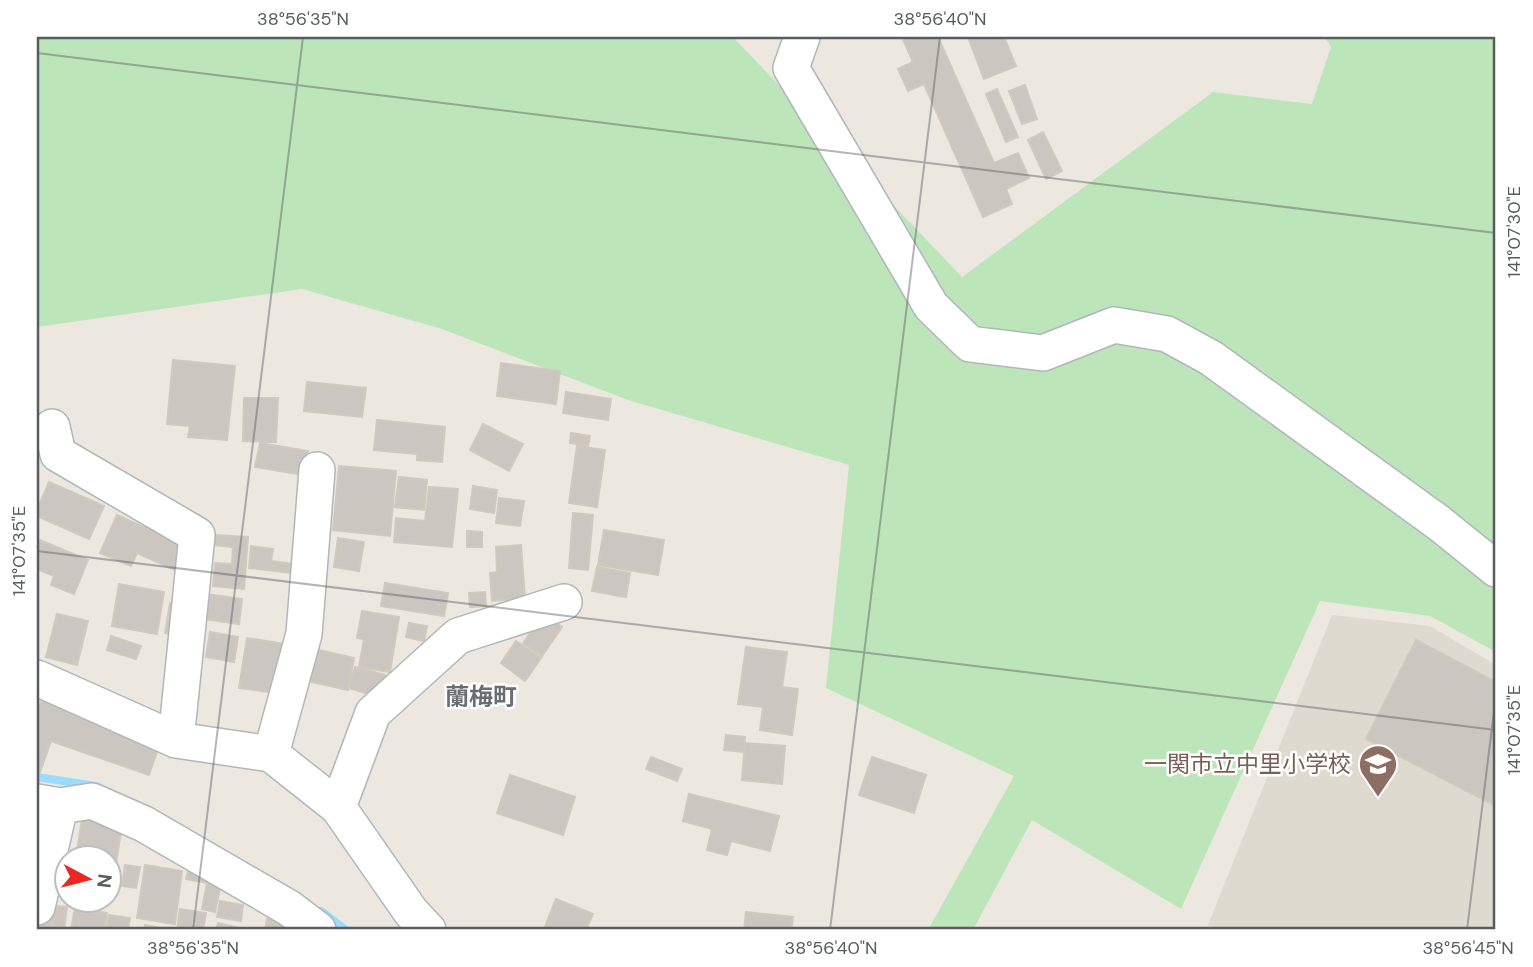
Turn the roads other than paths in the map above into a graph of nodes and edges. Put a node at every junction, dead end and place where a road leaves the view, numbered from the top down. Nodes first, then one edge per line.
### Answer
1 (802, 37) edge
2 (52, 427) dead end
3 (317, 470) dead end
4 (1496, 569) edge
5 (564, 602) dead end
6 (37, 678) edge
7 (176, 740) junction
8 (271, 754) junction
9 (48, 804) edge
10 (338, 807) junction
11 (37, 907) edge
12 (420, 924) edge
13 (318, 930) edge

1 - 4 street
2 - 7 street
3 - 8 street
5 - 10 street
6 - 7 street
7 - 8 street
8 - 10 street
9 - 11 street
9 - 13 street
10 - 12 street

